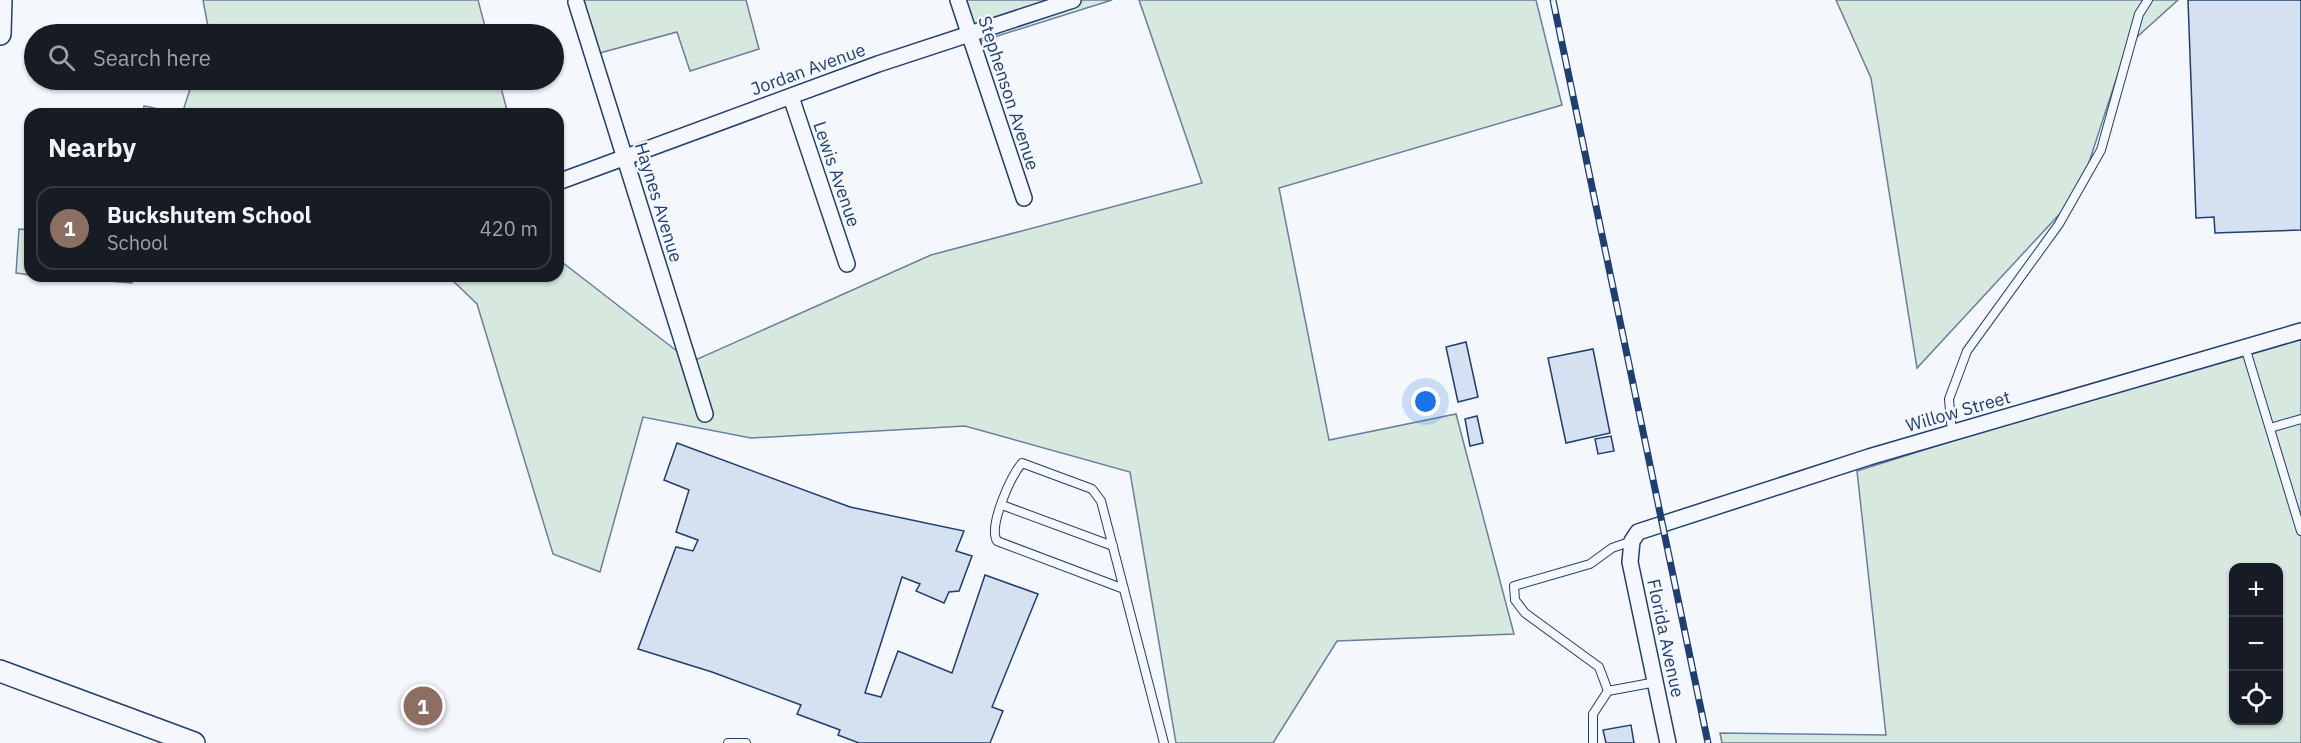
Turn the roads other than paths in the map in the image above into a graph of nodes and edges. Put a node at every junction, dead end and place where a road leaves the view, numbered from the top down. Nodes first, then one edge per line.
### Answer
1 (1, 0) edge
2 (958, 0) edge
3 (1073, 0) edge
4 (2148, 0) edge
5 (576, 2) dead end
6 (0, 34) edge
7 (969, 34) junction
8 (791, 96) junction
9 (625, 158) junction
10 (564, 180) edge
11 (1024, 198) dead end
12 (848, 264) dead end
13 (2301, 331) edge
14 (2245, 347) junction
15 (705, 414) dead end
16 (2301, 419) edge
17 (2270, 428) junction
18 (1952, 433) junction
19 (1002, 505) junction
20 (2301, 531) edge
21 (1632, 541) junction
22 (1113, 546) junction
23 (1124, 589) junction
24 (0, 671) edge
25 (1656, 682) junction
26 (1608, 691) junction
27 (194, 743) edge
28 (728, 743) edge
29 (746, 743) edge
30 (1164, 743) edge
31 (1593, 743) edge
32 (1668, 743) edge

1 - 6 main road
2 - 7 street, Stephenson Avenue
3 - 7 street, Jordan Avenue
4 - 18 lane
5 - 9 street, Haynes Avenue
7 - 8 street, Jordan Avenue
7 - 11 street, Stephenson Avenue
8 - 9 street, Jordan Avenue
8 - 12 street, Lewis Avenue
9 - 10 street, Jordan Avenue
9 - 15 street, Haynes Avenue
13 - 14 street, Willow Street
14 - 17 lane
14 - 18 street, Willow Street
16 - 17 lane
17 - 20 lane
18 - 21 street, Willow Street
19 - 22 lane
19 - 22 lane
19 - 23 lane
21 - 25 street, Florida Avenue
21 - 26 lane
22 - 23 lane
23 - 30 lane
24 - 27 main road
25 - 26 lane
25 - 32 street, Florida Avenue
26 - 31 lane
28 - 29 lane

